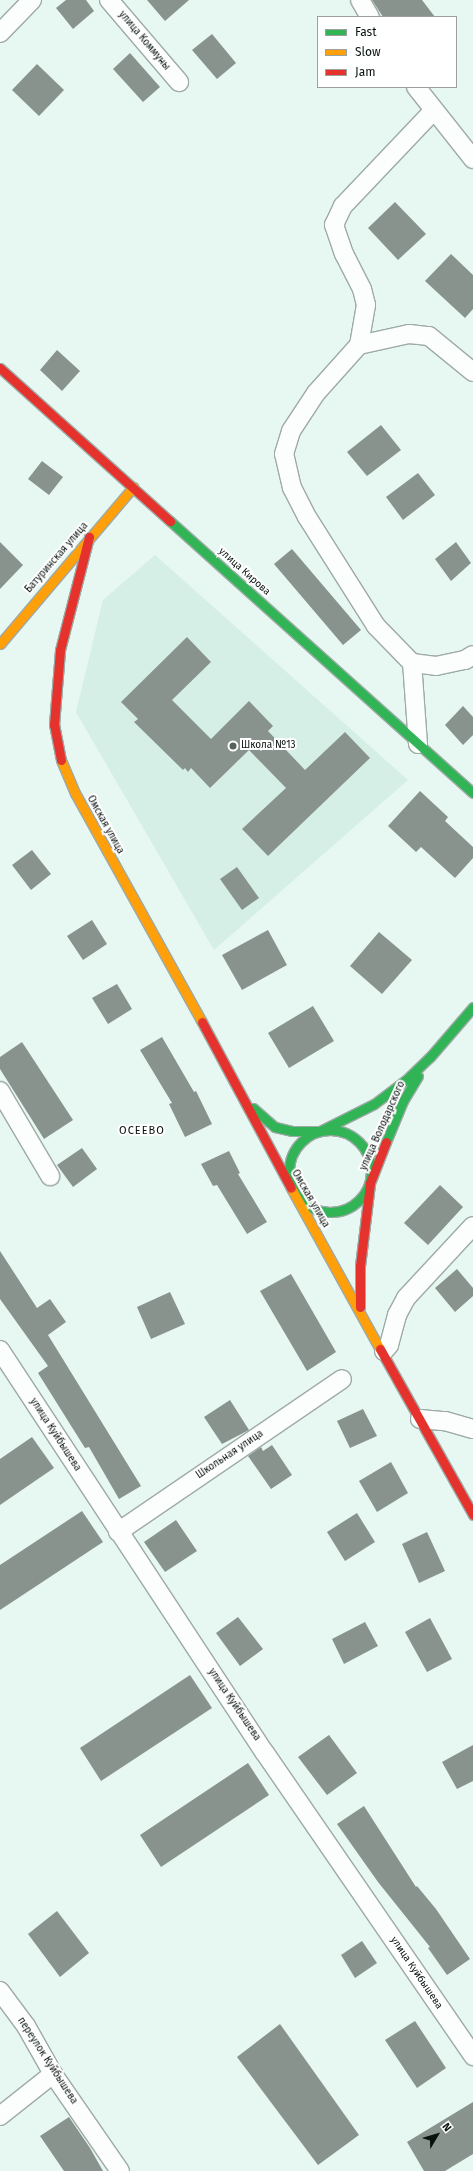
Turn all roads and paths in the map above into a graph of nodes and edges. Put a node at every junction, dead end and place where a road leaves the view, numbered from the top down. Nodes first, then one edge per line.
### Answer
1 (32, 0) edge
2 (109, 0) edge
3 (360, 0) edge
4 (369, 16) edge
5 (0, 32) edge
6 (179, 82) dead end
7 (417, 88) edge
8 (433, 111) junction
9 (473, 159) edge
10 (359, 345) junction
11 (0, 368) edge
12 (473, 372) edge
13 (133, 487) junction
14 (90, 537) junction
15 (0, 644) edge
16 (473, 655) edge
17 (412, 663) junction
18 (418, 744) junction
19 (473, 793) edge
20 (473, 1007) edge
21 (430, 1057) junction
22 (0, 1091) edge
23 (244, 1099) junction
24 (320, 1131) junction
25 (50, 1176) dead end
26 (370, 1183) junction
27 (294, 1193) junction
28 (473, 1226) edge
29 (360, 1309) junction
30 (0, 1350) edge
31 (384, 1351) junction
32 (342, 1379) dead end
33 (420, 1419) junction
34 (473, 1429) edge
35 (473, 1515) edge
36 (118, 1532) junction
37 (0, 1991) edge
38 (473, 2056) edge
39 (53, 2074) junction
40 (0, 2116) edge
41 (120, 2171) edge

1 - 5 street
2 - 6 street, улица Коммуны
3 - 4 street
7 - 8 street
8 - 9 street
8 - 10 street
10 - 12 street
10 - 17 street
11 - 13 street, улица Кирова
13 - 14 street, Батуринская улица
13 - 18 street, улица Кирова
14 - 15 street, Батуринская улица
14 - 23 street, Омская улица
16 - 17 street
17 - 18 street
18 - 19 street, улица Кирова
20 - 21 street, улица Володарского
21 - 24 street, улица Володарского
21 - 26 street, улица Володарского
22 - 25 street
23 - 24 street, Омская улица
23 - 27 street, Омская улица
24 - 26 street
24 - 27 street
26 - 27 street
26 - 29 street, Омская улица
27 - 29 street, Омская улица
28 - 31 street
29 - 31 street, Омская улица
30 - 36 street, улица Куйбышева
31 - 33 street, Омская улица
32 - 36 street, Школьная улица
33 - 34 street
33 - 35 street, Омская улица
36 - 38 street, улица Куйбышева
37 - 39 street, переулок Куйбышева
39 - 40 street
39 - 41 street, переулок Куйбышева

